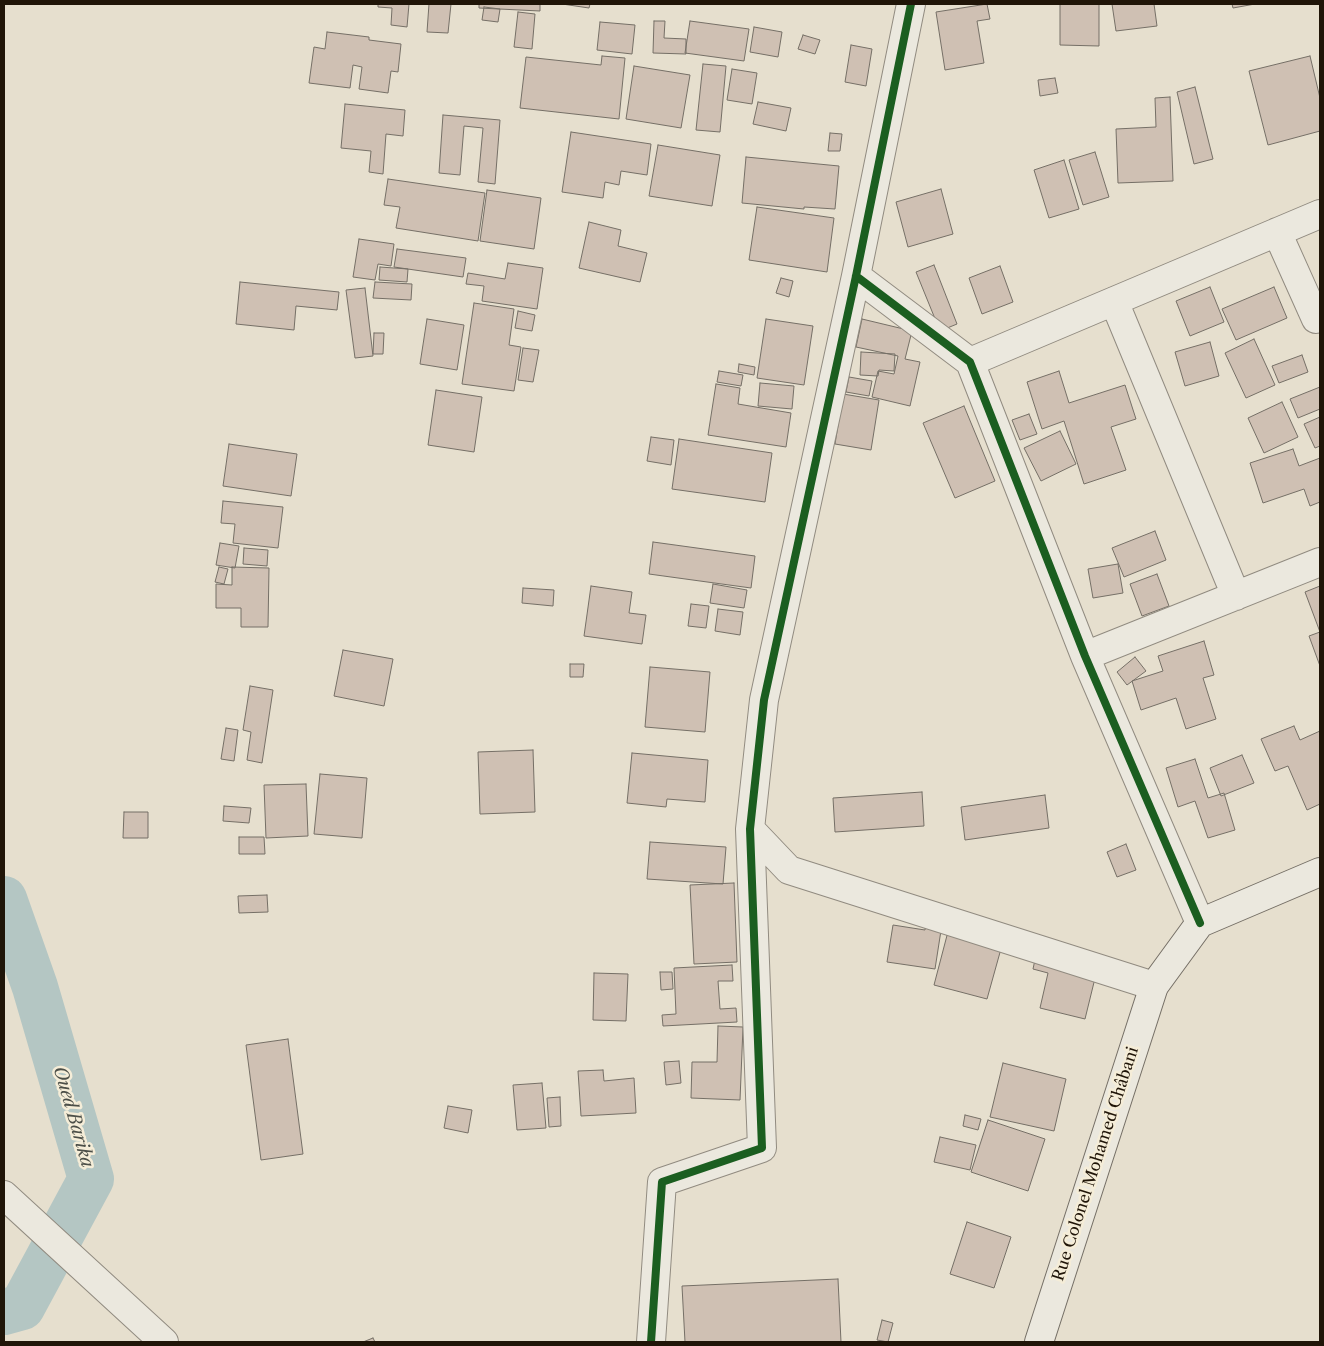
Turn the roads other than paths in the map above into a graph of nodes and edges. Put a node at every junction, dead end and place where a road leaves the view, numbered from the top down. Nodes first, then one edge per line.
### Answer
1 (911, 4) edge
2 (1320, 214) edge
3 (1277, 232) junction
4 (856, 276) junction
5 (1114, 301) junction
6 (1320, 318) edge
7 (970, 362) junction
8 (1320, 562) edge
9 (1236, 596) junction
10 (1085, 656) junction
11 (750, 829) junction
12 (1320, 872) edge
13 (1200, 922) junction
14 (1154, 986) junction
15 (4, 1195) edge
16 (164, 1342) edge
17 (650, 1342) edge
18 (1039, 1342) edge

1 - 4 street
2 - 3 street
3 - 5 street
3 - 6 street
4 - 7 street
4 - 11 street
5 - 7 street
5 - 9 street
7 - 10 street
8 - 9 street
9 - 10 street
10 - 13 street
11 - 14 street
11 - 17 street
12 - 13 street
13 - 14 street, Rue Colonel Mohamed Châbani
14 - 18 street, Rue Colonel Mohamed Châbani
15 - 16 street

